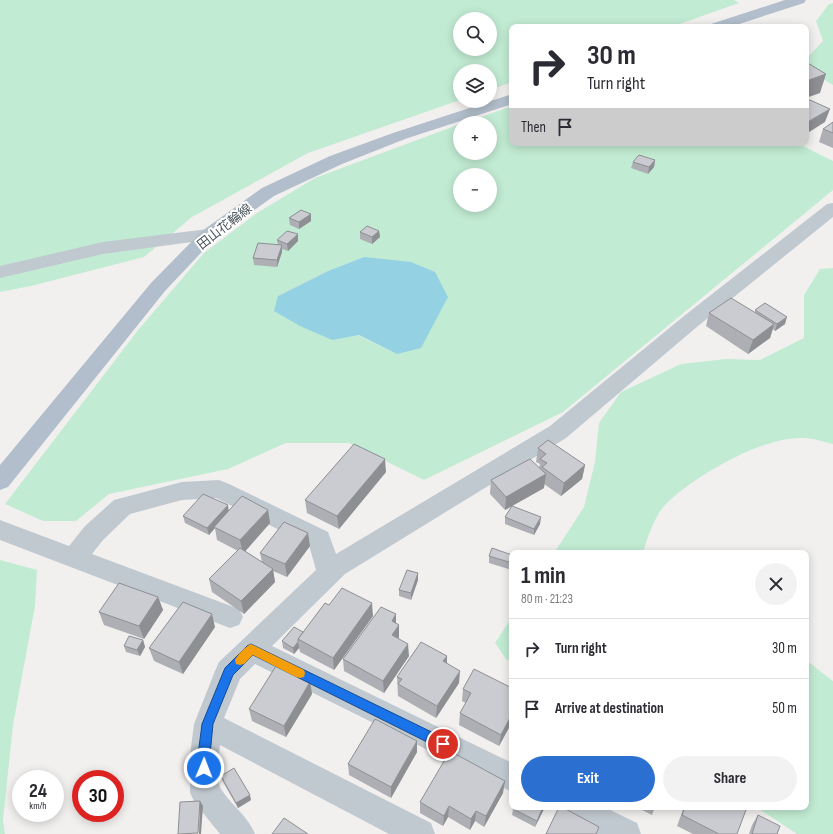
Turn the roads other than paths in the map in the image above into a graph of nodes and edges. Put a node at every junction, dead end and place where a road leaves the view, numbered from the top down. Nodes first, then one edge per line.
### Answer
1 (799, 0) edge
2 (725, 24) edge
3 (509, 100) edge
4 (833, 208) edge
5 (208, 235) junction
6 (0, 272) edge
7 (0, 482) edge
8 (0, 530) edge
9 (74, 558) junction
10 (330, 573) junction
11 (230, 617) dead end
12 (251, 649) junction
13 (208, 724) junction
14 (509, 777) edge
15 (578, 810) edge
16 (240, 834) edge
17 (420, 834) edge
18 (626, 834) edge

1 - 2 main road
3 - 5 main road, 田山花輪線
4 - 10 street
5 - 6 street
5 - 7 main road, 田山花輪線
8 - 9 street
9 - 10 street
9 - 11 street
10 - 12 street
12 - 13 street
12 - 14 street
13 - 16 street
13 - 17 street
15 - 18 street

